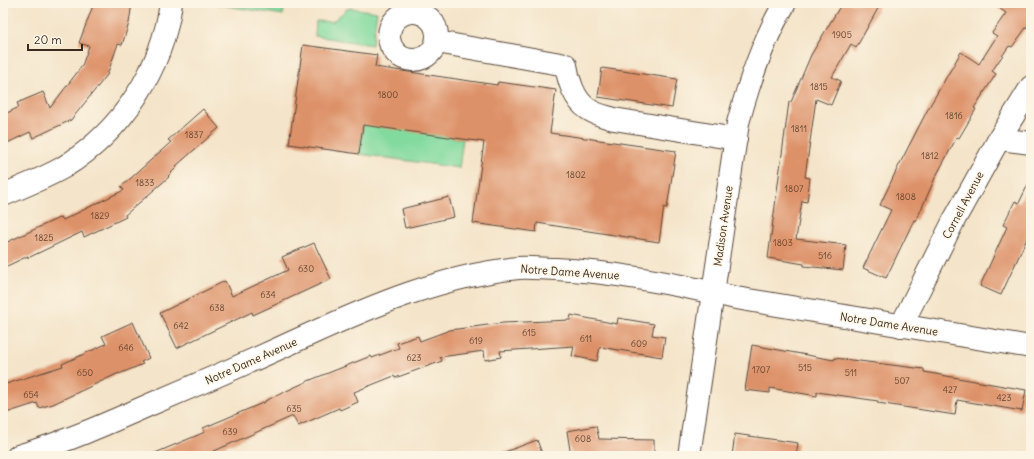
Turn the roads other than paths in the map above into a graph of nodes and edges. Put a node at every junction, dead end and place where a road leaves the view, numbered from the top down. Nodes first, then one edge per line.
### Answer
1 (171, 3) edge
2 (785, 3) edge
3 (437, 42) dead end
4 (1031, 88) edge
5 (736, 139) junction
6 (999, 139) junction
7 (1031, 143) edge
8 (3, 195) edge
9 (713, 293) junction
10 (901, 326) junction
11 (1031, 347) edge
12 (18, 456) edge
13 (689, 456) edge

1 - 8 street
2 - 5 street, Madison Avenue
3 - 5 street
4 - 6 street, Cornell Avenue
5 - 9 street, Madison Avenue
6 - 7 street
6 - 10 street, Cornell Avenue
9 - 10 street, Notre Dame Avenue
9 - 12 street, Notre Dame Avenue
9 - 13 street, Madison Avenue
10 - 11 street, Notre Dame Avenue

